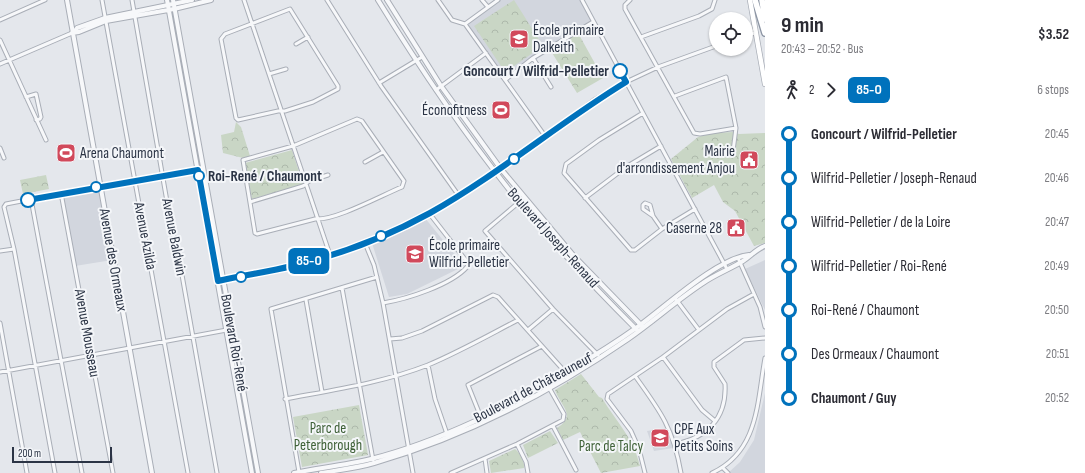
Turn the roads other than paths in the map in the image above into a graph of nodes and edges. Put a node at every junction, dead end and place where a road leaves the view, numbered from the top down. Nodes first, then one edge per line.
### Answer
1 (45, 0) edge
2 (67, 0) edge
3 (102, 0) edge
4 (132, 0) edge
5 (167, 0) edge
6 (192, 0) edge
7 (211, 0) edge
8 (244, 0) edge
9 (327, 0) edge
10 (387, 0) edge
11 (438, 0) edge
12 (482, 0) edge
13 (498, 0) edge
14 (582, 0) edge
15 (630, 0) edge
16 (715, 0) edge
17 (750, 0) edge
18 (755, 0) edge
19 (762, 0) edge
20 (380, 1) edge
21 (174, 5) edge
22 (168, 8) junction
23 (488, 8) junction
24 (135, 13) junction
25 (105, 19) junction
26 (765, 19) edge
27 (0, 20) edge
28 (593, 22) junction
29 (253, 24) junction
30 (465, 24) junction
31 (73, 32) junction
32 (765, 33) edge
33 (753, 34) edge
34 (756, 34) junction
35 (641, 37) junction
36 (308, 38) junction
37 (0, 40) edge
38 (296, 44) dead end
39 (709, 49) edge
40 (486, 53) junction
41 (422, 57) junction
42 (533, 58) junction
43 (9, 60) junction
44 (416, 61) junction
45 (0, 64) edge
46 (658, 67) junction
47 (286, 69) dead end
48 (269, 74) junction
49 (505, 80) junction
50 (626, 82) junction
51 (379, 83) junction
52 (765, 84) edge
53 (442, 86) junction
54 (552, 87) dead end
55 (436, 90) junction
56 (675, 96) junction
57 (26, 97) junction
58 (281, 111) junction
59 (643, 113) junction
60 (463, 117) junction
61 (36, 120) junction
62 (458, 121) junction
63 (736, 128) junction
64 (545, 136) junction
65 (46, 140) dead end
66 (483, 145) junction
67 (293, 146) junction
68 (660, 146) junction
69 (0, 148) edge
70 (478, 149) junction
71 (733, 151) dead end
72 (383, 152) junction
73 (4, 158) dead end
74 (366, 162) dead end
75 (500, 169) junction
76 (201, 170) junction
77 (495, 172) junction
78 (328, 175) dead end
79 (162, 176) junction
80 (134, 180) junction
81 (306, 183) junction
82 (99, 186) junction
83 (61, 193) junction
84 (459, 196) junction
85 (524, 198) junction
86 (585, 198) junction
87 (31, 199) junction
88 (250, 202) junction
89 (520, 203) junction
90 (695, 209) junction
91 (429, 213) junction
92 (653, 216) dead end
93 (318, 219) junction
94 (662, 229) junction
95 (365, 243) junction
96 (765, 246) edge
97 (14, 249) junction
98 (0, 251) edge
99 (330, 255) junction
100 (749, 255) junction
101 (738, 258) junction
102 (740, 263) junction
103 (726, 267) junction
104 (377, 277) junction
105 (221, 281) junction
106 (342, 288) junction
107 (754, 294) junction
108 (306, 300) junction
109 (676, 300) junction
110 (383, 303) junction
111 (553, 309) junction
112 (518, 320) junction
113 (0, 323) edge
114 (642, 326) junction
115 (765, 327) edge
116 (232, 329) junction
117 (227, 330) junction
118 (528, 330) junction
119 (637, 330) junction
120 (699, 330) junction
121 (193, 336) junction
122 (765, 338) edge
123 (390, 339) junction
124 (164, 342) junction
125 (542, 346) junction
126 (129, 348) junction
127 (91, 355) junction
128 (598, 356) junction
129 (663, 357) junction
130 (765, 358) edge
131 (62, 360) junction
132 (35, 365) junction
133 (428, 365) junction
134 (9, 370) junction
135 (0, 372) edge
136 (568, 375) junction
137 (396, 376) junction
138 (635, 376) junction
139 (359, 385) junction
140 (548, 386) junction
141 (322, 392) junction
142 (285, 399) junction
143 (481, 420) junction
144 (715, 421) junction
145 (552, 426) junction
146 (447, 435) junction
147 (517, 444) junction
148 (675, 444) junction
149 (409, 449) junction
150 (485, 459) junction
151 (373, 461) junction
152 (723, 468) junction
153 (576, 470) dead end
154 (27, 473) edge
155 (54, 473) edge
156 (82, 473) edge
157 (113, 473) edge
158 (152, 473) edge
159 (188, 473) edge
160 (217, 473) edge
161 (252, 473) edge
162 (258, 473) edge
163 (297, 473) edge
164 (321, 473) edge
165 (413, 473) edge
166 (451, 473) edge
167 (487, 473) edge
168 (528, 473) edge
169 (645, 473) edge
170 (681, 473) edge
171 (712, 473) edge
172 (728, 473) edge

1 - 27 street
2 - 31 street, Avenue des Ormeaux
3 - 25 street, Avenue Azilda
4 - 24 street, Avenue Baldwin
5 - 22 street, Boulevard Roi-René
6 - 21 street
7 - 21 street
8 - 29 street
9 - 51 street
10 - 41 street, Boulevard Joseph-Renaud
11 - 30 street
12 - 23 street
13 - 23 street
14 - 28 street
15 - 35 street
16 - 35 street
17 - 34 main road
18 - 32 highway
19 - 26 highway
20 - 44 street, Boulevard Joseph-Renaud
21 - 22 street
21 - 76 street, Boulevard Roi-René
22 - 24 street
22 - 76 street, Boulevard Roi-René
23 - 30 street
24 - 25 street
24 - 79 street, Avenue Baldwin
25 - 31 street
25 - 80 street, Avenue Azilda
28 - 42 street
28 - 50 street
29 - 36 street
29 - 48 street
29 - 58 street
30 - 40 street
31 - 43 street
31 - 82 street, Avenue des Ormeaux
33 - 34 street
34 - 52 main road
35 - 46 street
36 - 38 street
36 - 58 street
37 - 43 street
39 - 46 street
40 - 49 street
40 - 53 street
41 - 44 street
41 - 53 street, Boulevard Joseph-Renaud
42 - 49 street
42 - 54 street
43 - 45 street
43 - 57 street
44 - 51 street
44 - 55 street, Boulevard Joseph-Renaud
46 - 50 street
46 - 56 street
47 - 48 street
48 - 58 street
49 - 64 street
50 - 59 street
50 - 64 street
51 - 84 street
53 - 55 street
53 - 60 street, Boulevard Joseph-Renaud
55 - 62 street, Boulevard Joseph-Renaud
56 - 63 street
56 - 63 street
57 - 61 street
57 - 61 street
58 - 67 street
59 - 68 street
59 - 86 street
60 - 62 street
60 - 66 street, Boulevard Joseph-Renaud
61 - 65 street
62 - 70 street, Boulevard Joseph-Renaud
63 - 71 street
64 - 75 street
66 - 70 street
66 - 75 street, Boulevard Joseph-Renaud
67 - 72 street
67 - 81 street
67 - 88 street
68 - 86 street
68 - 90 street
69 - 73 street
70 - 77 street, Boulevard Joseph-Renaud
72 - 74 street
72 - 93 street
75 - 77 street
75 - 85 street, Boulevard Joseph-Renaud
76 - 79 street
76 - 105 street, Boulevard Roi-René
77 - 84 street
77 - 89 street, Boulevard Joseph-Renaud
78 - 81 street
79 - 80 street
79 - 121 street, Avenue Baldwin
80 - 82 street
80 - 124 street, Avenue Azilda
81 - 88 street
81 - 93 street
82 - 83 street
82 - 126 street, Avenue des Ormeaux
83 - 87 street
83 - 127 street, Avenue Mousseau
84 - 91 street
85 - 89 street
85 - 114 street, Boulevard Joseph-Renaud
86 - 94 street
87 - 97 street
87 - 131 street
88 - 93 street
89 - 111 street
89 - 119 street, Boulevard Joseph-Renaud
90 - 94 street
90 - 103 street
91 - 95 street
91 - 110 street
92 - 94 street
93 - 99 street
95 - 99 street
95 - 104 street
96 - 100 street, Boulevard de Châteauneuf
97 - 98 street
97 - 132 street
99 - 105 street
100 - 101 street, Boulevard de Châteauneuf
100 - 102 street, Boulevard de Châteauneuf
101 - 102 street
101 - 103 street, Boulevard de Châteauneuf
102 - 103 street, Boulevard de Châteauneuf
102 - 107 street
103 - 109 street, Boulevard de Châteauneuf
104 - 106 street
104 - 110 street
105 - 116 street, Boulevard Roi-René
105 - 117 street, Boulevard Roi-René
106 - 108 street
106 - 139 street
107 - 115 street
107 - 120 street
108 - 141 street
108 - 142 street
109 - 114 street, Boulevard de Châteauneuf
109 - 120 street
110 - 123 street
111 - 118 street
111 - 128 street
112 - 118 street
112 - 123 street
112 - 133 street
113 - 134 street
114 - 119 street, Boulevard de Châteauneuf
116 - 117 street
116 - 162 street, Boulevard Roi-René
117 - 121 street
117 - 161 street, Boulevard Roi-René
118 - 125 street
119 - 128 street, Boulevard de Châteauneuf
120 - 129 street
121 - 124 street
121 - 160 street, Avenue Baldwin
122 - 144 street
123 - 137 street
124 - 126 street
124 - 159 street, Avenue Azilda
125 - 136 street
125 - 143 street
126 - 127 street
126 - 158 street, Avenue des Ormeaux
127 - 131 street
127 - 157 street, Avenue Mousseau
128 - 136 street, Boulevard de Châteauneuf
129 - 138 street
129 - 144 street
130 - 152 street
131 - 132 street
131 - 156 street
132 - 134 street
132 - 155 street
133 - 137 street
133 - 146 street
134 - 135 street
134 - 154 street
136 - 140 street, Boulevard de Châteauneuf
137 - 139 street
137 - 149 street
138 - 148 street
138 - 169 street
139 - 141 street
139 - 151 street
140 - 143 street, Boulevard de Châteauneuf
140 - 145 street
141 - 142 street
142 - 163 street
143 - 146 street, Boulevard de Châteauneuf
144 - 148 street
145 - 147 street
145 - 153 street
146 - 149 street, Boulevard de Châteauneuf
147 - 150 street
147 - 168 street
148 - 170 street
149 - 151 street, Boulevard de Châteauneuf
149 - 165 street
150 - 166 street
150 - 167 street
151 - 163 street, Boulevard de Châteauneuf
151 - 164 street, Boulevard de Châteauneuf
152 - 171 street
152 - 172 street

